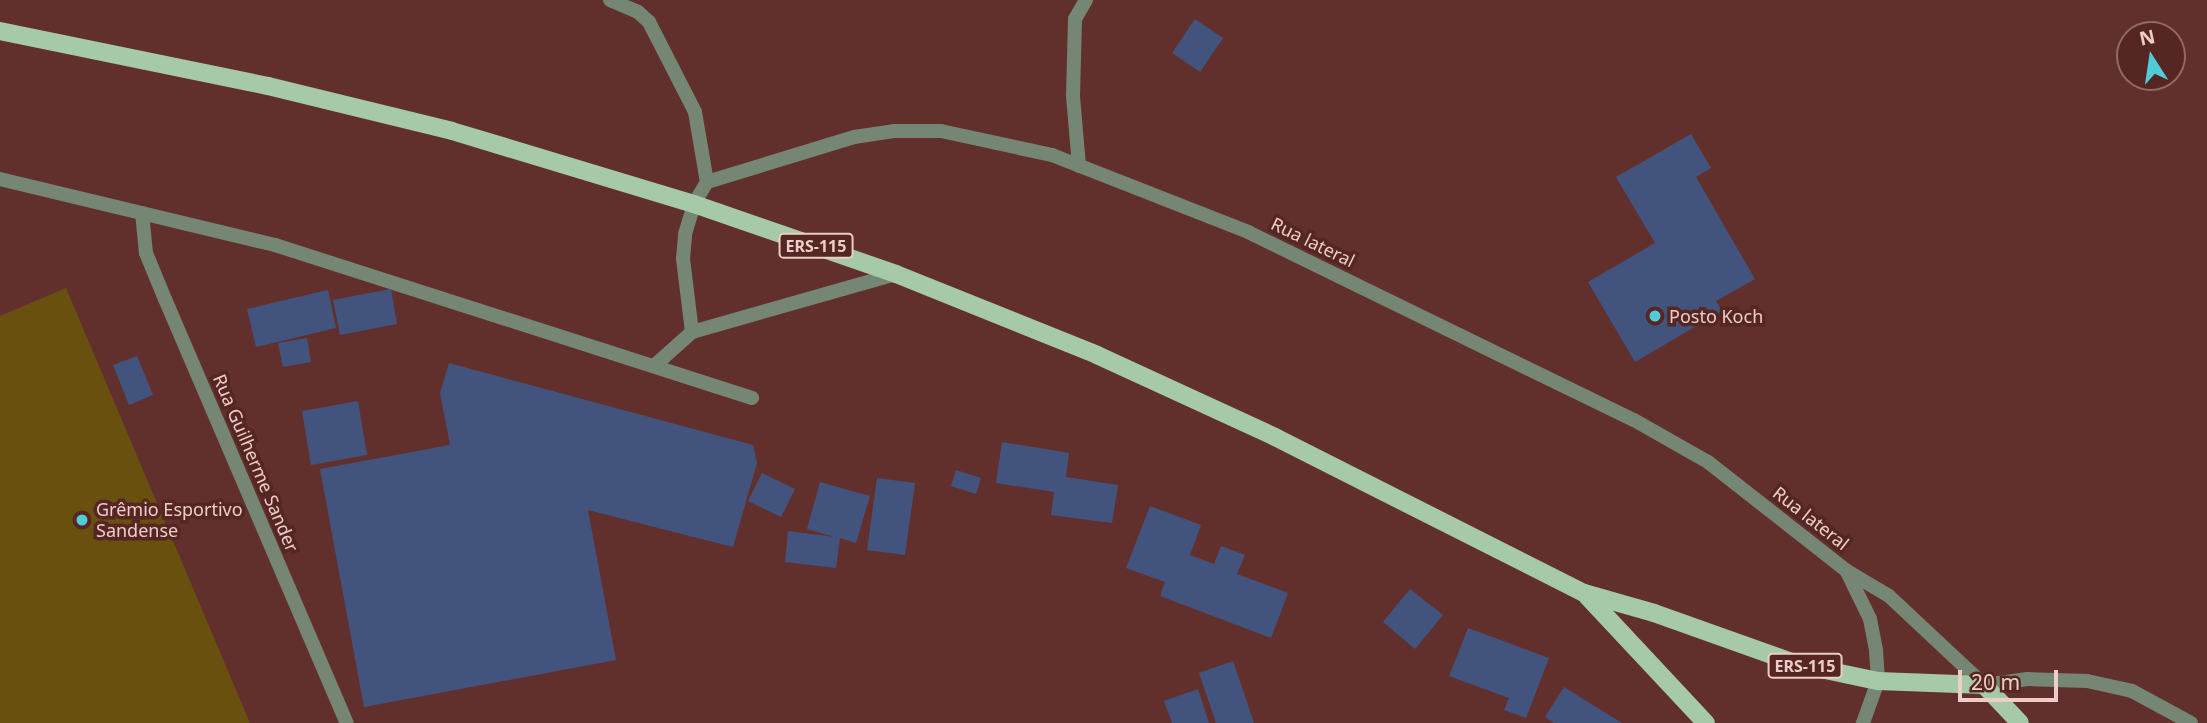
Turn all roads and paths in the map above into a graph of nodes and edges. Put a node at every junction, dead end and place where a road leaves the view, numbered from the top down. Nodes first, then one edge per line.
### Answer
1 (610, 0) edge
2 (1086, 0) edge
3 (0, 31) edge
4 (1079, 166) junction
5 (0, 179) edge
6 (707, 181) junction
7 (694, 204) junction
8 (142, 213) junction
9 (896, 274) junction
10 (692, 332) junction
11 (654, 366) junction
12 (752, 398) dead end
13 (1847, 571) junction
14 (1584, 593) junction
15 (1878, 681) junction
16 (1984, 685) junction
17 (2189, 722) edge
18 (347, 723) edge
19 (1706, 723) edge
20 (1863, 723) edge
21 (2020, 723) edge
22 (2167, 723) edge

1 - 6 street
2 - 4 street
3 - 7 main road, ERS-115
4 - 6 street, Rua lateral
4 - 13 street, Rua lateral
5 - 8 street
6 - 7 street
7 - 9 main road, ERS-115
7 - 10 street
8 - 11 street
8 - 18 street, Rua Guilherme Sander
9 - 10 street
9 - 14 main road, ERS-115
10 - 11 street
11 - 12 street
13 - 15 street, Rua lateral
13 - 16 street, Rua lateral
14 - 15 main road, ERS-115
14 - 19 main road, ERS-115
15 - 16 main road, ERS-115
15 - 20 street
16 - 17 street
16 - 21 main road
17 - 22 street

